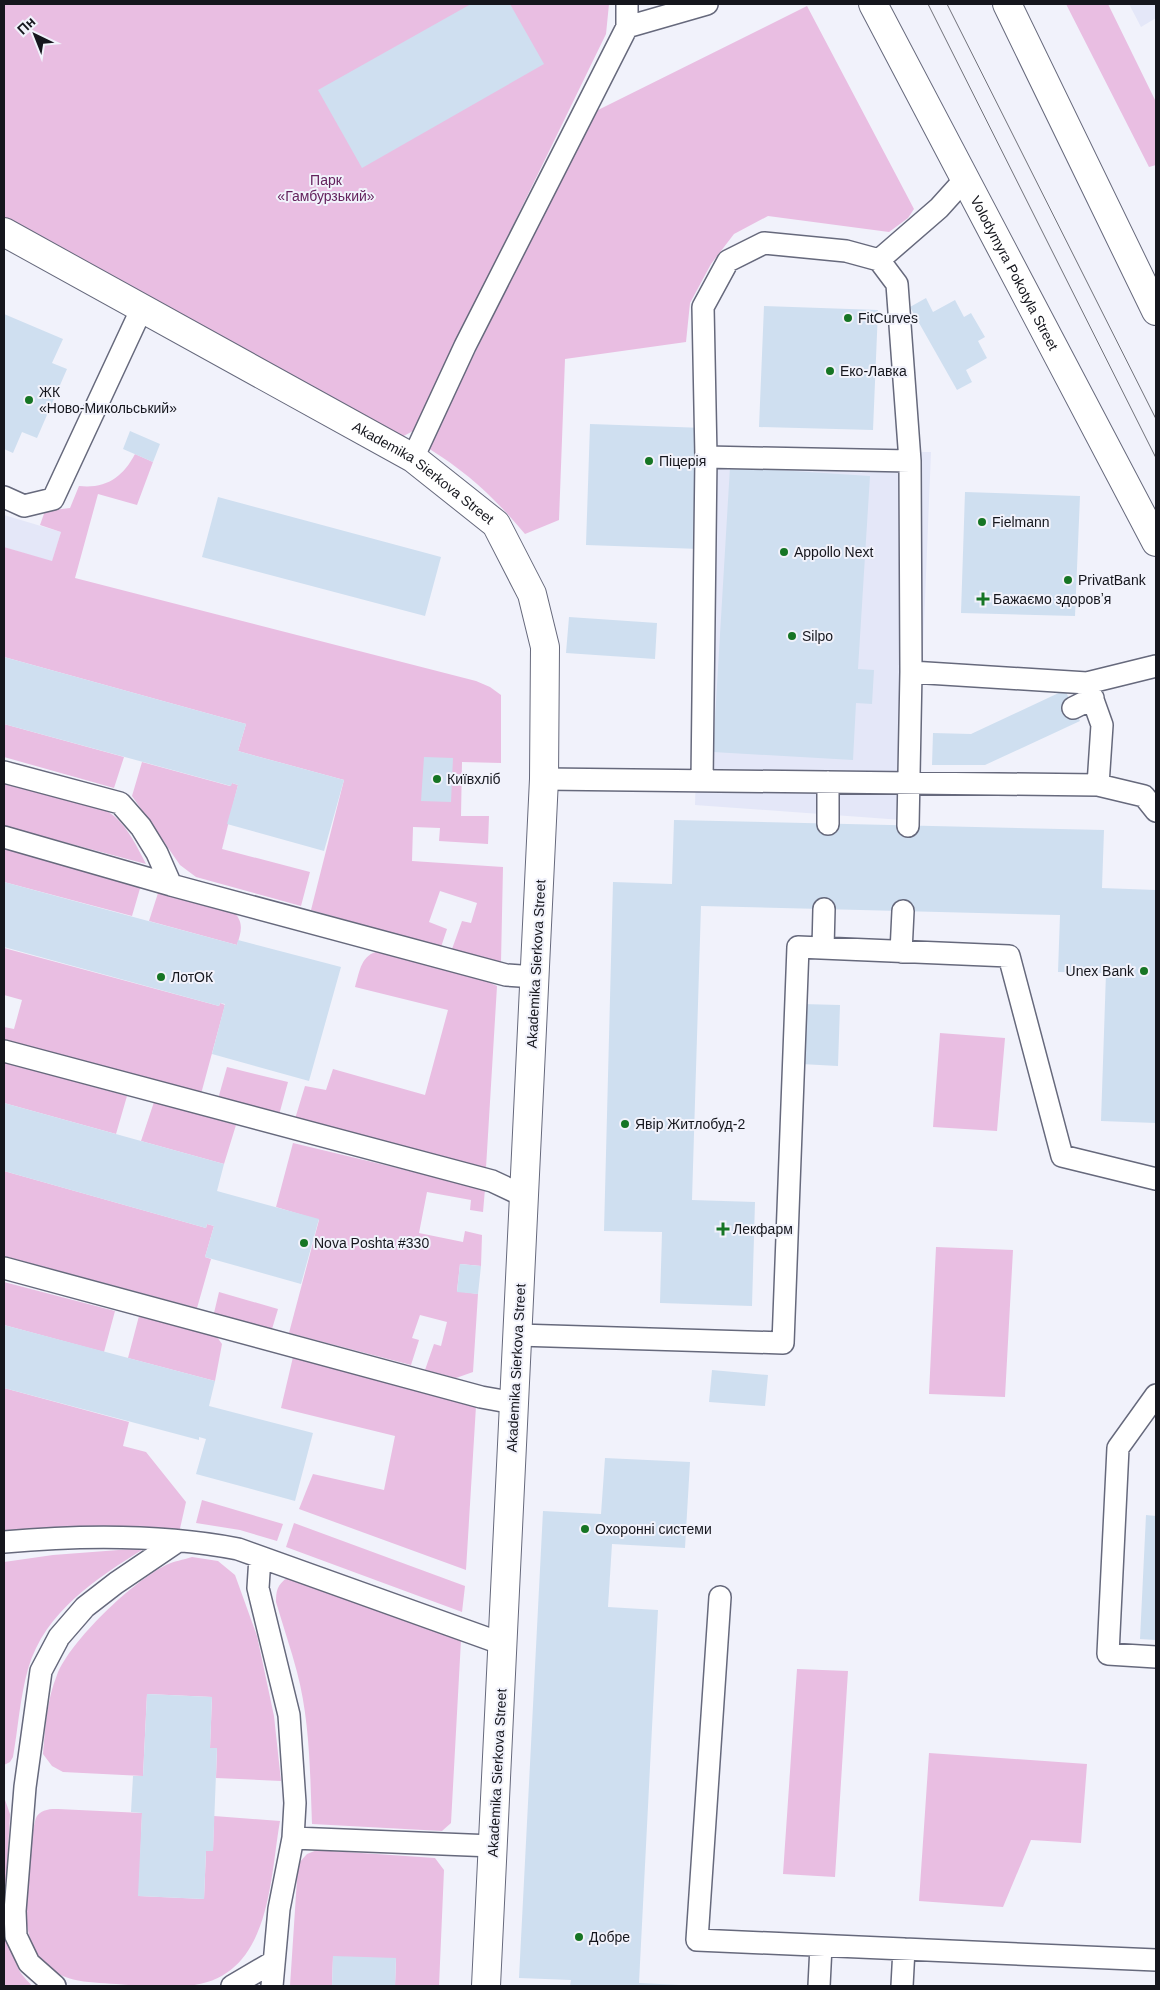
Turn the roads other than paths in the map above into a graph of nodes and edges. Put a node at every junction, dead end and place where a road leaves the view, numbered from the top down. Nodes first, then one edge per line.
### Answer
1 (627, 4) edge
2 (708, 4) edge
3 (873, 4) edge
4 (1007, 4) edge
5 (627, 27) junction
6 (966, 178) junction
7 (4, 232) edge
8 (879, 260) junction
9 (142, 308) junction
10 (1156, 311) edge
11 (706, 457) junction
12 (413, 458) junction
13 (910, 461) junction
14 (4, 497) edge
15 (1156, 542) edge
16 (1156, 666) edge
17 (911, 672) junction
18 (1090, 691) junction
19 (1073, 708) dead end
20 (4, 772) edge
21 (544, 779) junction
22 (702, 781) junction
23 (828, 782) junction
24 (909, 784) junction
25 (1098, 785) junction
26 (1156, 811) edge
27 (828, 824) dead end
28 (908, 826) dead end
29 (4, 837) edge
30 (171, 884) junction
31 (824, 909) dead end
32 (903, 911) dead end
33 (823, 948) junction
34 (901, 952) junction
35 (535, 977) junction
36 (4, 1051) edge
37 (1156, 1179) edge
38 (524, 1196) junction
39 (4, 1268) edge
40 (518, 1335) junction
41 (1156, 1395) edge
42 (514, 1402) junction
43 (178, 1541) junction
44 (4, 1542) edge
45 (260, 1557) junction
46 (720, 1597) dead end
47 (503, 1644) junction
48 (1156, 1657) edge
49 (293, 1838) junction
50 (493, 1846) junction
51 (820, 1946) junction
52 (904, 1949) junction
53 (1156, 1960) edge
54 (273, 1962) junction
55 (54, 1986) edge
56 (232, 1986) edge
57 (272, 1986) edge
58 (486, 1986) edge
59 (819, 1986) edge
60 (902, 1986) edge

1 - 5 lane
2 - 5 lane
3 - 6 street, Volodymyra Pokotyla Street
4 - 10 street
5 - 12 lane
6 - 8 lane
6 - 15 street, Volodymyra Pokotyla Street
7 - 9 street, Akademika Sierkova Street
8 - 11 lane
8 - 13 lane
9 - 12 street, Akademika Sierkova Street
9 - 14 lane
11 - 13 lane
11 - 22 lane
12 - 21 street, Akademika Sierkova Street
13 - 17 lane
16 - 18 lane
17 - 18 lane
17 - 24 lane
18 - 19 lane
18 - 25 lane
20 - 30 lane
21 - 22 lane
21 - 35 street, Akademika Sierkova Street
22 - 23 lane
23 - 24 lane
23 - 27 lane
24 - 25 lane
24 - 28 lane
25 - 26 lane
29 - 30 lane
30 - 35 lane
31 - 33 lane
32 - 34 lane
33 - 34 lane
33 - 40 lane
34 - 37 lane
35 - 38 street, Akademika Sierkova Street
36 - 38 lane
38 - 40 street, Akademika Sierkova Street
39 - 42 lane
40 - 42 street, Akademika Sierkova Street
41 - 48 lane
42 - 47 street, Akademika Sierkova Street
43 - 44 lane
43 - 45 lane
43 - 55 lane
45 - 47 lane
45 - 49 lane
46 - 51 lane
47 - 50 street, Akademika Sierkova Street
49 - 50 lane
49 - 54 lane
50 - 58 street, Akademika Sierkova Street
51 - 52 lane
51 - 59 lane
52 - 53 lane
52 - 60 lane
54 - 56 lane
54 - 57 lane

